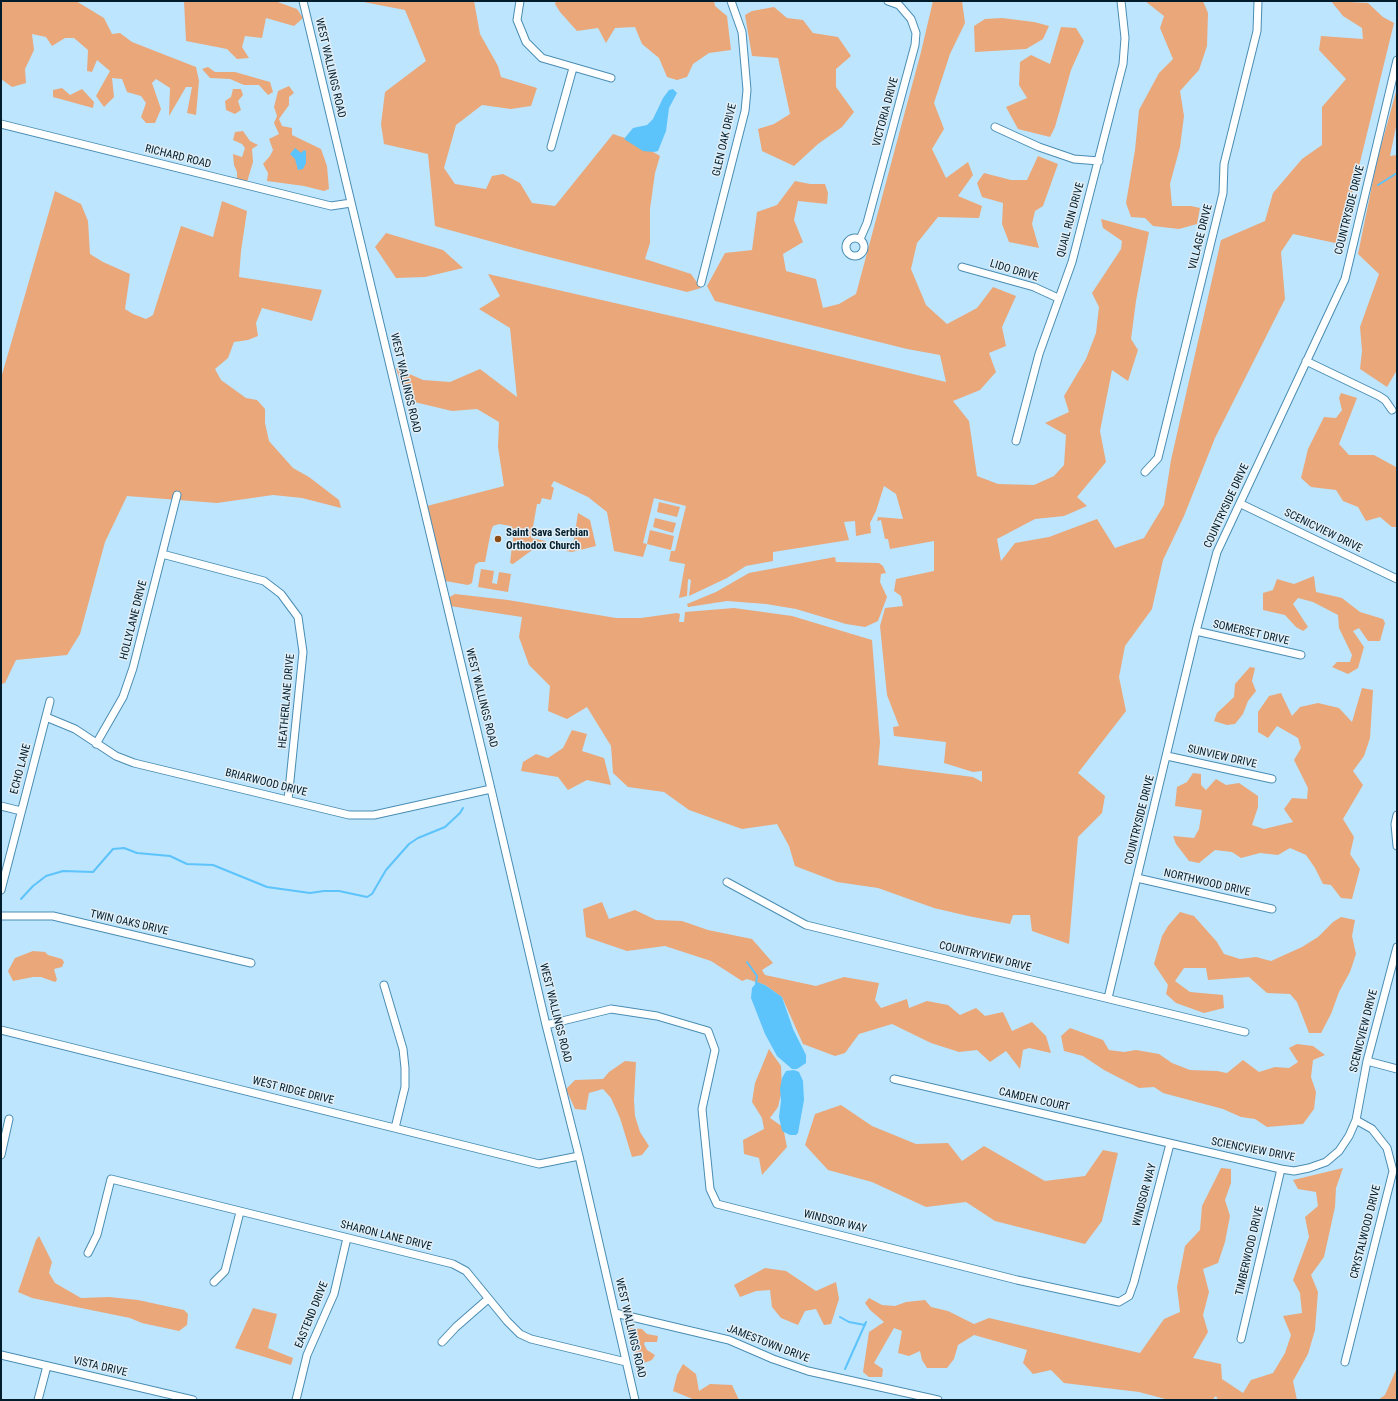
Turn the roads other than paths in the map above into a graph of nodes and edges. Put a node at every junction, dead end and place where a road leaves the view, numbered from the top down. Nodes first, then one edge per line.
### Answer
1 (303, 1) edge
2 (520, 1) edge
3 (731, 1) edge
4 (888, 1) edge
5 (1121, 1) edge
6 (1258, 1) edge
7 (1397, 60) edge
8 (573, 68) junction
9 (611, 78) dead end
10 (1, 124) edge
11 (995, 127) dead end
12 (551, 147) dead end
13 (1099, 161) junction
14 (351, 203) junction
15 (860, 240) dead end
16 (962, 267) dead end
17 (701, 283) dead end
18 (1058, 298) junction
19 (1306, 361) junction
20 (1392, 410) dead end
21 (1016, 441) dead end
22 (1145, 472) dead end
23 (177, 495) dead end
24 (1241, 504) junction
25 (162, 554) junction
26 (1397, 579) edge
27 (1196, 632) junction
28 (1301, 655) dead end
29 (50, 701) dead end
30 (46, 717) junction
31 (96, 744) junction
32 (1167, 756) junction
33 (1272, 779) dead end
34 (491, 789) junction
35 (288, 800) junction
36 (1, 806) edge
37 (21, 811) junction
38 (1397, 815) edge
39 (1397, 846) edge
40 (1137, 878) junction
41 (727, 882) dead end
42 (1, 890) edge
43 (1272, 909) dead end
44 (1, 916) edge
45 (1397, 947) edge
46 (251, 963) dead end
47 (384, 985) dead end
48 (1108, 998) junction
49 (546, 1025) junction
50 (1, 1030) edge
51 (1245, 1032) dead end
52 (1367, 1061) junction
53 (1397, 1069) edge
54 (894, 1079) dead end
55 (10, 1119) dead end
56 (1356, 1120) junction
57 (395, 1128) junction
58 (1170, 1144) junction
59 (1, 1155) edge
60 (579, 1156) junction
61 (1281, 1169) junction
62 (240, 1212) junction
63 (348, 1238) junction
64 (88, 1253) dead end
65 (214, 1282) dead end
66 (488, 1299) junction
67 (615, 1313) junction
68 (1241, 1339) dead end
69 (442, 1342) dead end
70 (1, 1355) edge
71 (626, 1362) junction
72 (1345, 1362) dead end
73 (47, 1366) junction
74 (38, 1400) edge
75 (193, 1400) edge
76 (296, 1400) edge
77 (635, 1400) edge
78 (938, 1400) edge

1 - 14 street, WEST WALLINGS ROAD
2 - 8 street
3 - 17 street, GLEN OAK DRIVE
4 - 15 street, VICTORIA DRIVE
5 - 13 street, QUAIL RUN DRIVE
6 - 22 street, VILLAGE DRIVE
7 - 19 street, COUNTRYSIDE DRIVE
8 - 9 street
8 - 12 street
10 - 14 street, RICHARD ROAD
11 - 13 street
13 - 18 street, QUAIL RUN DRIVE
14 - 34 street, WEST WALLINGS ROAD
16 - 18 street, LIDO DRIVE
18 - 21 street, QUAIL RUN DRIVE
19 - 20 street
19 - 24 street, COUNTRYSIDE DRIVE
23 - 25 street, HOLLYLANE DRIVE
24 - 26 street, SCENICVIEW DRIVE
24 - 27 street, COUNTRYSIDE DRIVE
25 - 31 street, HOLLYLANE DRIVE
25 - 35 street, HEATHERLANE DRIVE
27 - 28 street, SOMERSET DRIVE
27 - 32 street, COUNTRYSIDE DRIVE
29 - 30 street, ECHO LANE
30 - 31 street, BRIARWOOD DRIVE
30 - 37 street, ECHO LANE
31 - 35 street, BRIARWOOD DRIVE
32 - 33 street, SUNVIEW DRIVE
32 - 40 street, COUNTRYSIDE DRIVE
34 - 35 street, BRIARWOOD DRIVE
34 - 49 street, WEST WALLINGS ROAD
36 - 37 street
37 - 42 street, ECHO LANE
38 - 39 street
40 - 43 street, NORTHWOOD DRIVE
40 - 48 street, COUNTRYSIDE DRIVE
41 - 48 street, COUNTRYVIEW DRIVE
44 - 46 street, TWIN OAKS DRIVE
45 - 52 street, SCENICVIEW DRIVE
47 - 57 street
48 - 51 street, COUNTRYVIEW DRIVE
49 - 58 street, WINDSOR WAY
49 - 60 street, WEST WALLINGS ROAD
50 - 57 street, WEST RIDGE DRIVE
52 - 53 street
52 - 56 street, SCENICVIEW DRIVE
54 - 58 street, CAMDEN COURT
55 - 59 street
56 - 61 street, SCIENCVIEW DRIVE
56 - 72 street, CRYSTALWOOD DRIVE
57 - 60 street, WEST RIDGE DRIVE
58 - 61 street, SCIENCVIEW DRIVE
60 - 67 street, WEST WALLINGS ROAD
61 - 68 street, TIMBERWOOD DRIVE
62 - 63 street, SHARON LANE DRIVE
62 - 64 street, SHARON LANE DRIVE
62 - 65 street
63 - 66 street, SHARON LANE DRIVE
63 - 76 street, EASTEND DRIVE
66 - 69 street
66 - 71 street, SHARON LANE DRIVE
67 - 71 street, WEST WALLINGS ROAD
67 - 78 street, JAMESTOWN DRIVE
70 - 73 street, VISTA DRIVE
71 - 77 street, WEST WALLINGS ROAD
73 - 74 street
73 - 75 street, VISTA DRIVE

